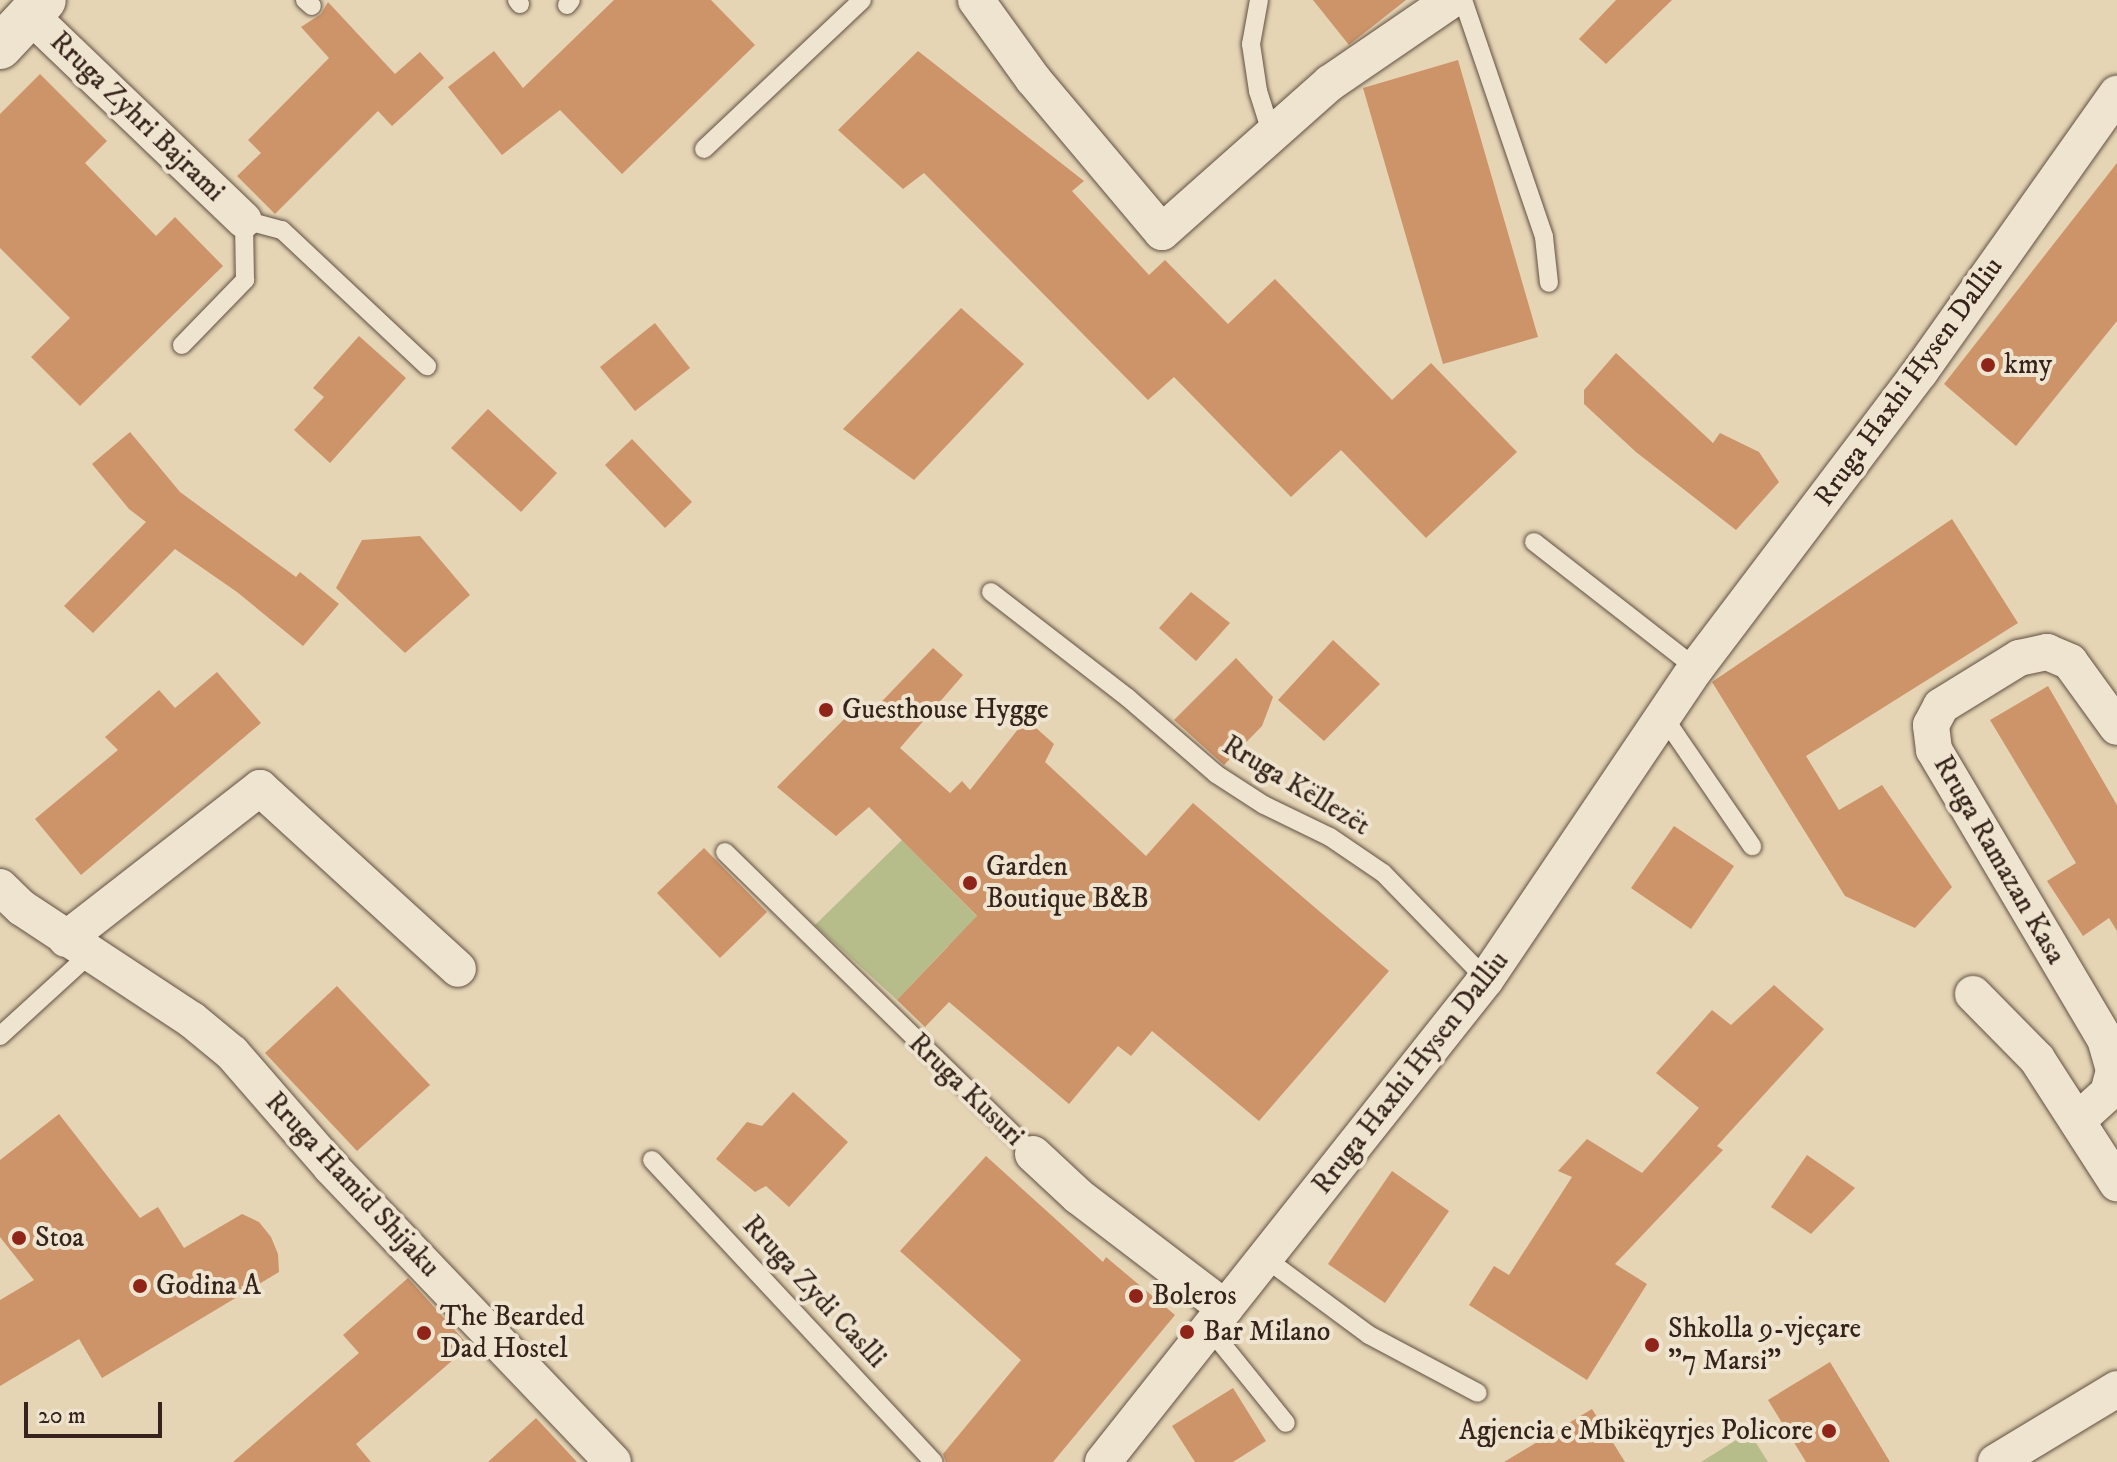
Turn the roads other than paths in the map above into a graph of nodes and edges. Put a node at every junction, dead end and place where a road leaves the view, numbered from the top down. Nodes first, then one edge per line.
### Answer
1 (862, 0) edge
2 (976, 0) edge
3 (1259, 0) edge
4 (1451, 0) edge
5 (1463, 0) edge
6 (37, 8) edge
7 (0, 47) edge
8 (2114, 105) edge
9 (1271, 132) junction
10 (704, 149) dead end
11 (244, 220) junction
12 (1549, 283) dead end
13 (182, 345) dead end
14 (427, 366) dead end
15 (1534, 542) dead end
16 (991, 592) dead end
17 (1696, 668) junction
18 (1663, 716) junction
19 (2117, 727) edge
20 (1752, 846) dead end
21 (725, 852) dead end
22 (0, 887) edge
23 (78, 946) junction
24 (458, 969) dead end
25 (1486, 979) junction
26 (1973, 994) dead end
27 (0, 1036) edge
28 (2078, 1120) junction
29 (1033, 1154) joint
30 (652, 1160) dead end
31 (2117, 1183) edge
32 (1265, 1258) junction
33 (1217, 1318) junction
34 (2117, 1389) edge
35 (1478, 1393) dead end
36 (1286, 1423) dead end
37 (613, 1462) edge
38 (934, 1462) edge
39 (1103, 1462) edge
40 (1996, 1462) edge

1 - 10 lane
2 - 9 street
3 - 9 lane
4 - 9 street
5 - 12 lane
6 - 7 street
6 - 11 street, Rruga Zyhri Bajrami
8 - 17 street, Rruga Haxhi Hysen Dalliu
11 - 13 lane
11 - 14 lane
15 - 17 lane
16 - 25 lane, Rruga Këllezët
17 - 18 street, Rruga Haxhi Hysen Dalliu
18 - 20 lane
18 - 25 street, Rruga Haxhi Hysen Dalliu
19 - 28 street, Rruga Ramazan Kasa
21 - 29 lane, Rruga Kusuri
22 - 23 street, Rruga Hamid Shijaku
23 - 24 street
23 - 27 lane
23 - 37 street, Rruga Hamid Shijaku
25 - 32 street, Rruga Haxhi Hysen Dalliu
26 - 28 street
28 - 31 street
29 - 33 street, Rruga Kusuri
30 - 38 lane, Rruga Zydi Caslli
32 - 33 street, Rruga Haxhi Hysen Dalliu
32 - 35 lane
33 - 36 lane
33 - 39 street, Rruga Haxhi Hysen Dalliu
34 - 40 street

